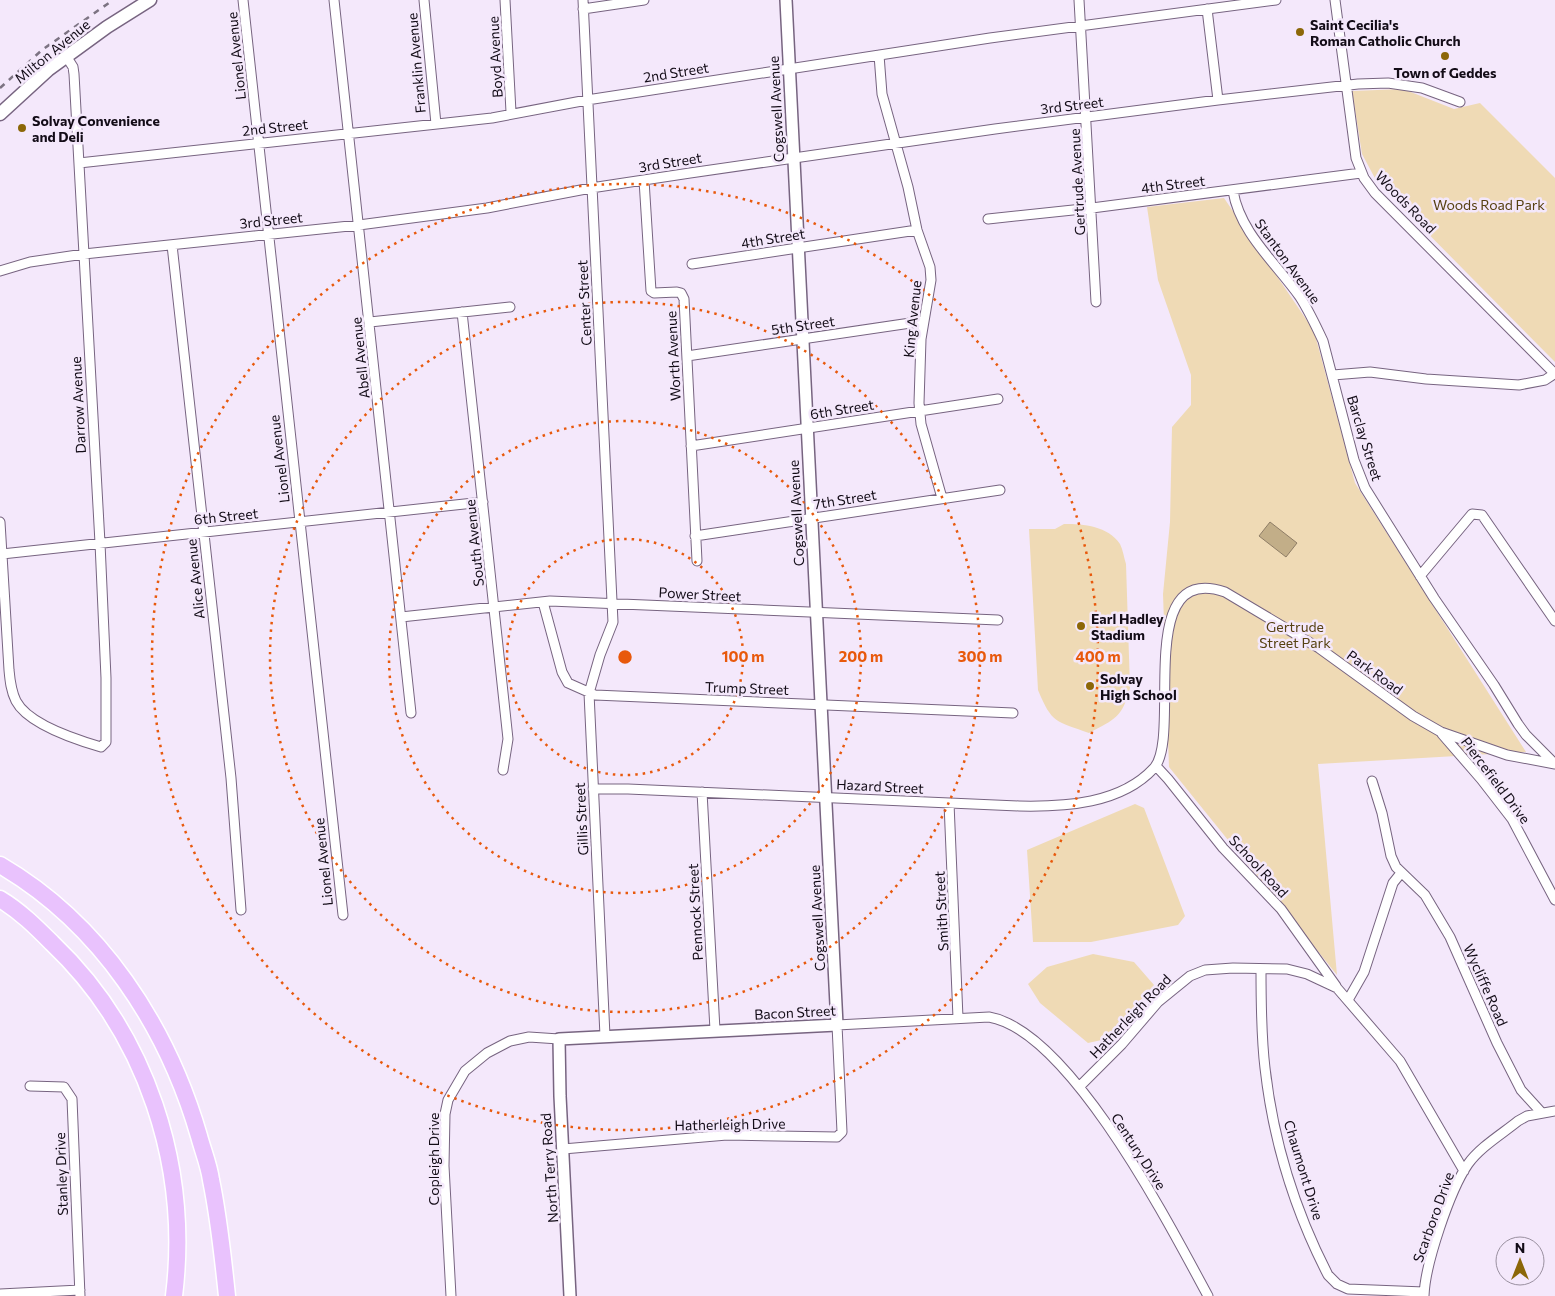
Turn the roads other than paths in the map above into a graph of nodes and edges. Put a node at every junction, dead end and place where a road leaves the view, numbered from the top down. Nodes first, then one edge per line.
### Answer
1 (150, 0) edge
2 (243, 0) edge
3 (334, 0) edge
4 (424, 0) edge
5 (505, 0) edge
6 (644, 0) edge
7 (786, 0) edge
8 (1079, 0) edge
9 (1276, 0) edge
10 (1335, 0) edge
11 (583, 5) edge
12 (1207, 9) junction
13 (1082, 27) junction
14 (879, 55) junction
15 (66, 56) junction
16 (790, 69) junction
17 (1346, 85) junction
18 (588, 100) junction
19 (1218, 100) junction
20 (1460, 102) dead end
21 (511, 112) junction
22 (0, 114) edge
23 (1088, 118) junction
24 (436, 124) junction
25 (349, 134) junction
26 (259, 143) junction
27 (896, 144) junction
28 (794, 158) junction
29 (79, 163) junction
30 (1361, 173) junction
31 (644, 180) junction
32 (591, 188) junction
33 (1233, 190) junction
34 (1092, 208) junction
35 (988, 219) dead end
36 (359, 225) junction
37 (918, 230) junction
38 (268, 234) junction
39 (172, 245) junction
40 (798, 248) junction
41 (84, 254) junction
42 (692, 264) dead end
43 (0, 271) edge
44 (1096, 302) dead end
45 (510, 307) dead end
46 (462, 312) junction
47 (924, 321) junction
48 (370, 322) junction
49 (802, 339) junction
50 (686, 356) junction
51 (1554, 374) edge
52 (1333, 375) junction
53 (998, 399) dead end
54 (919, 411) junction
55 (807, 429) junction
56 (691, 446) junction
57 (1000, 490) dead end
58 (942, 498) junction
59 (483, 502) junction
60 (390, 512) junction
61 (812, 518) junction
62 (0, 522) edge
63 (300, 522) junction
64 (204, 532) junction
65 (696, 536) junction
66 (100, 543) junction
67 (2, 554) junction
68 (697, 561) dead end
69 (1420, 576) junction
70 (544, 602) junction
71 (612, 605) junction
72 (494, 606) junction
73 (816, 614) junction
74 (401, 617) junction
75 (998, 620) dead end
76 (1555, 622) edge
77 (589, 693) junction
78 (821, 705) junction
79 (412, 713) dead end
80 (1013, 713) dead end
81 (1440, 732) junction
82 (1555, 764) edge
83 (1156, 766) junction
84 (503, 770) dead end
85 (1372, 781) dead end
86 (593, 789) junction
87 (702, 792) junction
88 (826, 797) junction
89 (949, 803) junction
90 (0, 865) edge
91 (1401, 873) junction
92 (0, 899) edge
93 (1555, 900) edge
94 (242, 910) dead end
95 (343, 915) dead end
96 (1260, 968) junction
97 (1337, 988) junction
98 (1348, 1000) junction
99 (958, 1018) junction
100 (837, 1025) junction
101 (715, 1030) junction
102 (1028, 1035) joint
103 (605, 1036) junction
104 (559, 1039) junction
105 (30, 1086) dead end
106 (1079, 1087) junction
107 (1555, 1111) edge
108 (1541, 1112) junction
109 (564, 1149) junction
110 (1464, 1171) junction
111 (80, 1293) edge
112 (0, 1294) edge
113 (1424, 1294) edge
114 (174, 1296) edge
115 (227, 1296) edge
116 (451, 1296) edge
117 (570, 1296) edge
118 (1208, 1296) edge

1 - 15 main road, Milton Avenue
2 - 26 street, Lionel Avenue
3 - 25 street, Abell Avenue
4 - 24 street, Franklin Avenue
5 - 21 street, Boyd Avenue
6 - 11 street
7 - 16 street, Cogswell Avenue
8 - 13 street, Gertrude Avenue
9 - 12 street, 2nd Street
10 - 17 street, Woods Road
11 - 18 street, Center Street
12 - 13 street, 2nd Street
12 - 19 street
13 - 14 street, 2nd Street
13 - 23 street, Gertrude Avenue
14 - 16 street, 2nd Street
14 - 27 street, King Avenue
15 - 22 main road, Milton Avenue
15 - 29 street, Darrow Avenue
16 - 18 street, 2nd Street
16 - 28 street, Cogswell Avenue
17 - 19 street, 3rd Street
17 - 20 street, 3rd Street
17 - 30 street, Woods Road
18 - 21 street, 2nd Street
18 - 32 street, Center Street
19 - 23 street, 3rd Street
21 - 24 street, 2nd Street
23 - 27 street, 3rd Street
23 - 34 street, Gertrude Avenue
24 - 25 street, 2nd Street
25 - 26 street, 2nd Street
25 - 36 street, Abell Avenue
26 - 29 street, 2nd Street
26 - 38 street, Lionel Avenue
27 - 28 street, 3rd Street
27 - 37 street, King Avenue
28 - 31 street, 3rd Street
28 - 40 street, Cogswell Avenue
29 - 41 street, Darrow Avenue
30 - 33 street, 4th Street
30 - 51 street, Woods Road
31 - 32 street, 3rd Street
31 - 50 street, Worth Avenue
32 - 36 street, 3rd Street
32 - 71 street, Center Street
33 - 34 street, 4th Street
33 - 52 street, Stanton Avenue
34 - 35 street, 4th Street
34 - 44 street, Gertrude Avenue
36 - 38 street, 3rd Street
36 - 48 street, Abell Avenue
37 - 40 street, 4th Street
37 - 47 street, King Avenue
38 - 39 street, 3rd Street
38 - 63 street, Lionel Avenue
39 - 41 street, 3rd Street
39 - 64 street, Alice Avenue
40 - 42 street, 4th Street
40 - 49 street, Cogswell Avenue
41 - 43 street, 3rd Street
41 - 66 street, Darrow Avenue
45 - 46 street
46 - 48 street
46 - 59 street, South Avenue
47 - 49 street, 5th Street
47 - 54 street, King Avenue
48 - 60 street, Abell Avenue
49 - 50 street, 5th Street
49 - 55 street, Cogswell Avenue
50 - 56 street, Worth Avenue
51 - 52 street
52 - 69 street, Barclay Street
53 - 54 street, 6th Street
54 - 55 street, 6th Street
54 - 58 street, King Avenue
55 - 56 street, 6th Street
55 - 61 street, Cogswell Avenue
56 - 65 street, Worth Avenue
57 - 58 street, 7th Street
58 - 61 street, 7th Street
59 - 60 street, 6th Street
59 - 72 street, South Avenue
60 - 63 street, 6th Street
60 - 74 street, Abell Avenue
61 - 65 street, 7th Street
61 - 73 street, Cogswell Avenue
62 - 67 street
63 - 64 street, 6th Street
63 - 95 street, Lionel Avenue
64 - 66 street, 6th Street
64 - 94 street, Alice Avenue
65 - 68 street, Worth Avenue
66 - 67 street, 6th Street
66 - 67 street, Darrow Avenue
69 - 76 street
69 - 82 street, Barclay Street
70 - 71 street, Power Street
70 - 72 street, Power Street
70 - 77 street, Trump Street
71 - 73 street, Power Street
71 - 77 street, Gillis Street
72 - 74 street, Power Street
72 - 84 street, South Avenue
73 - 75 street, Power Street
73 - 78 street, Cogswell Avenue
74 - 79 street, Abell Avenue
77 - 78 street, Trump Street
77 - 86 street, Gillis Street
78 - 80 street, Trump Street
78 - 88 street, Cogswell Avenue
81 - 82 street, Park Road
81 - 83 street, Park Road
81 - 93 street, Piercefield Drive
83 - 89 street, Hazard Street
83 - 97 street, School Road
85 - 91 street, Wycliffe Road
86 - 87 street, Hazard Street
86 - 103 street, Gillis Street
87 - 88 street, Hazard Street
87 - 101 street, Pennock Street
88 - 89 street, Hazard Street
88 - 100 street, Cogswell Avenue
89 - 99 street, Smith Street
90 - 115 highway
91 - 98 street
91 - 108 street, Wycliffe Road
92 - 114 highway
96 - 97 street, Hatherleigh Road
96 - 106 street, Hatherleigh Road
96 - 113 street, Chaumont Drive
97 - 98 street, Hatherleigh Road
98 - 110 street, Hatherleigh Road
99 - 100 street, Bacon Street
99 - 102 street, Bacon Street
100 - 101 street, Bacon Street
100 - 109 street, Hatherleigh Drive
101 - 103 street, Bacon Street
102 - 106 street, Century Drive
103 - 104 street, Bacon Street
104 - 109 street, North Terry Road
104 - 116 street, Copleigh Drive
105 - 111 street, Stanley Drive
106 - 118 street, Century Drive
107 - 108 street, Scarboro Drive
108 - 110 street, Scarboro Drive
109 - 117 street, North Terry Road
110 - 113 street, Scarboro Drive
111 - 112 street

